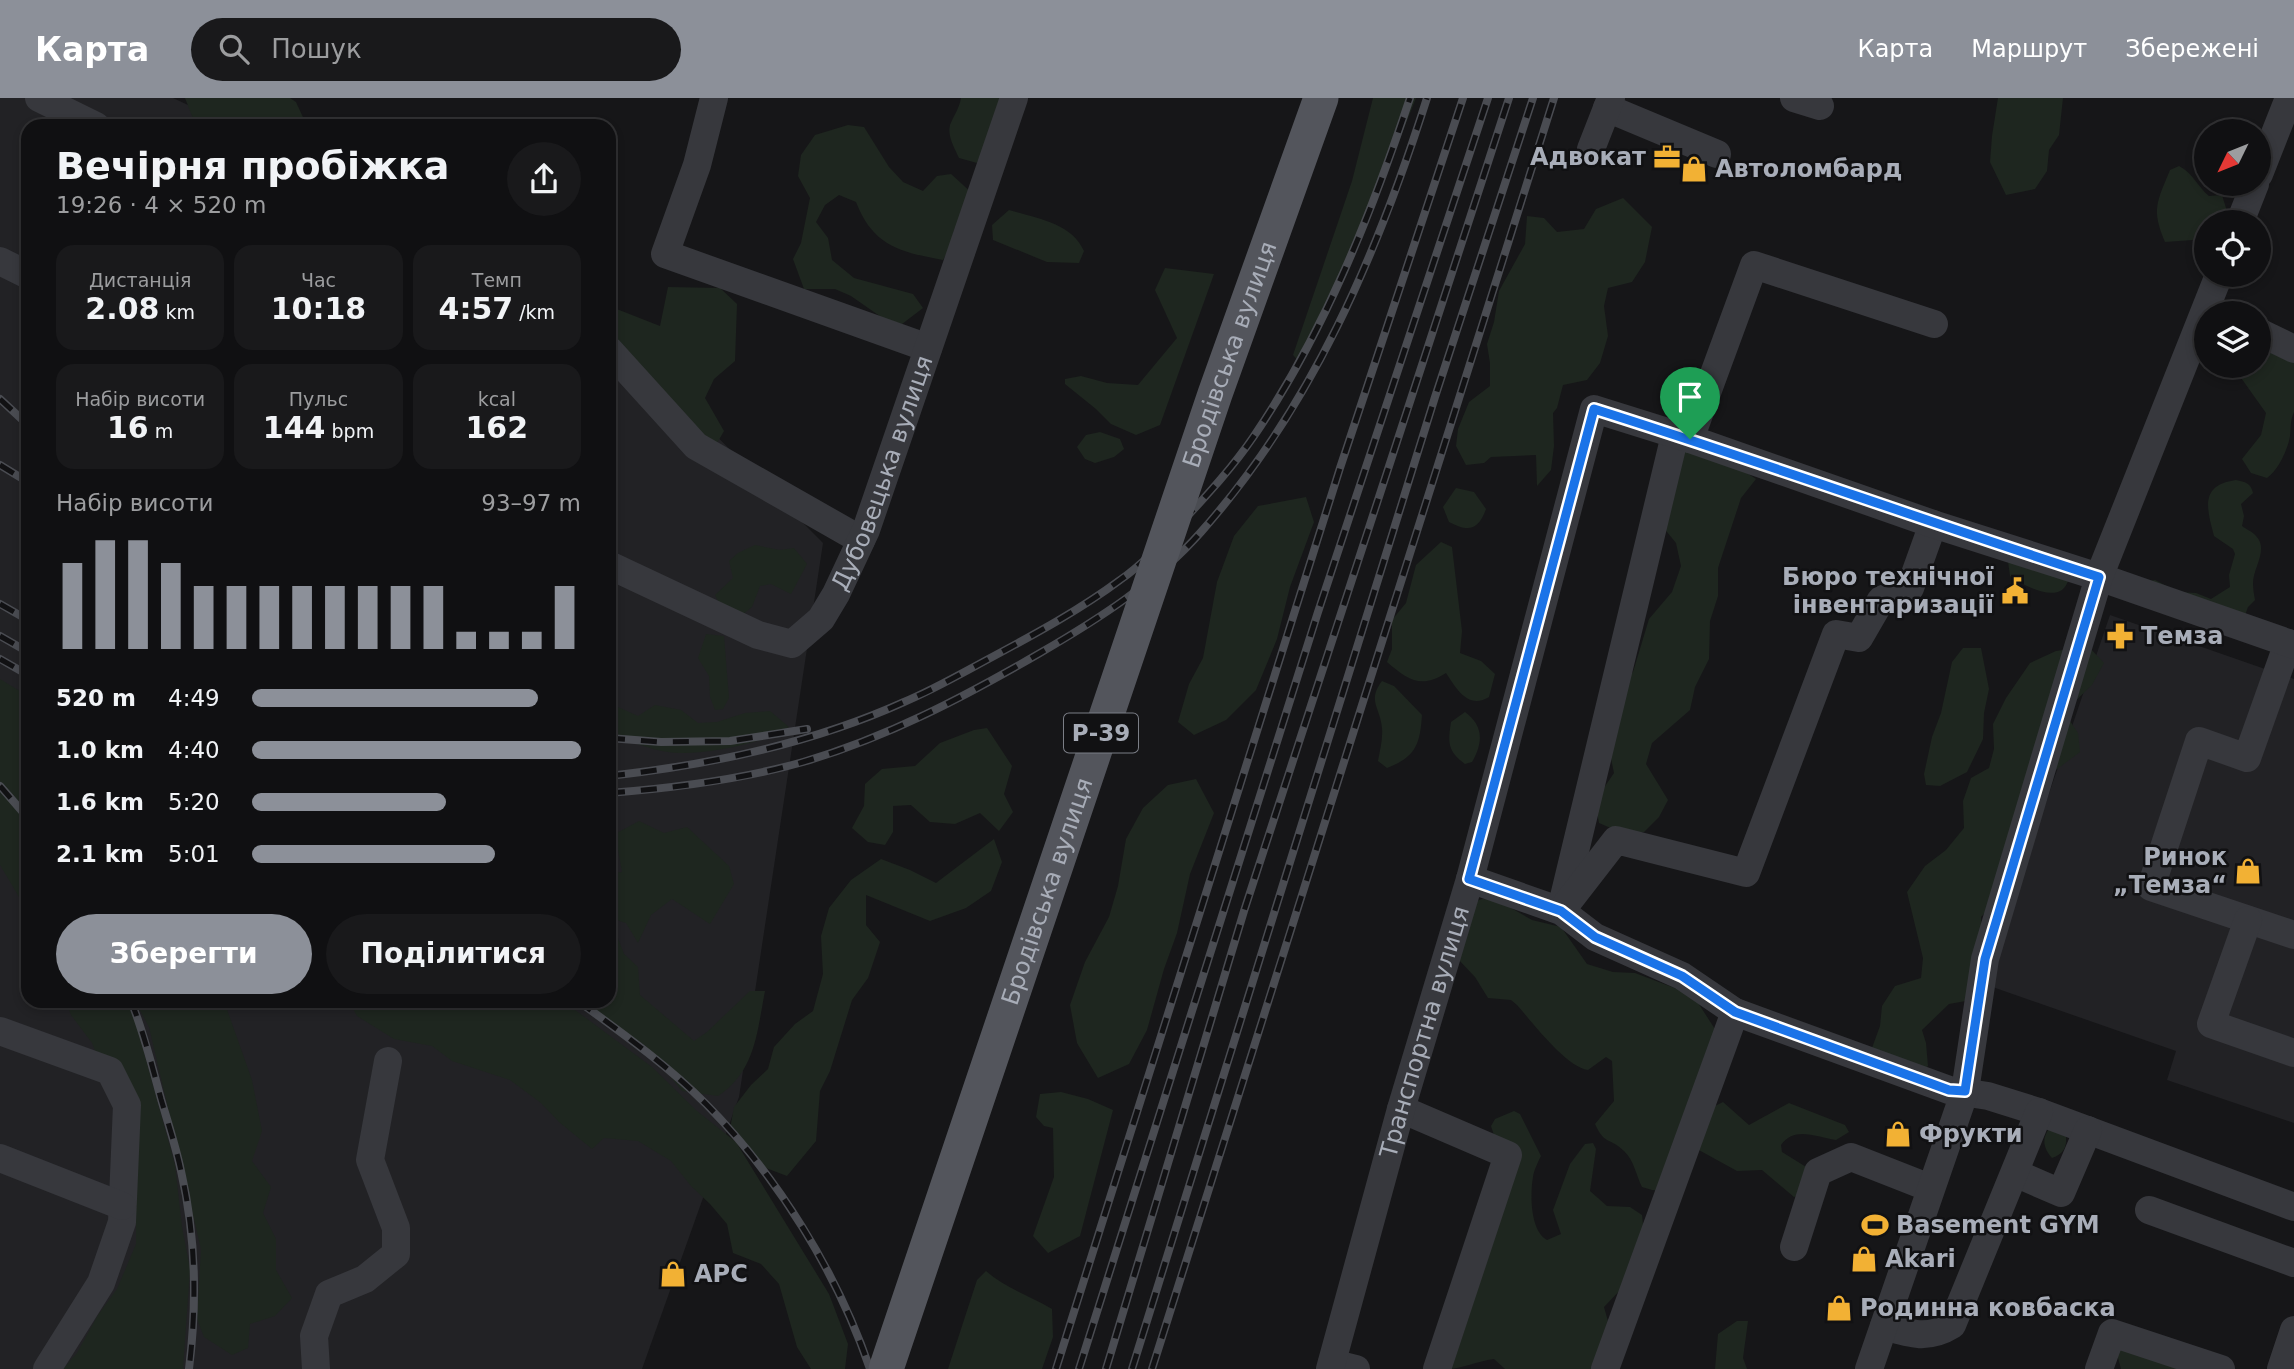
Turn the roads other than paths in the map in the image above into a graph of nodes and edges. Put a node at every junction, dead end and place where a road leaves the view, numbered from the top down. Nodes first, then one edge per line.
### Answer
1 (39, 98) edge
2 (713, 98) edge
3 (1014, 98) edge
4 (1321, 98) edge
5 (2289, 98) edge
6 (1609, 103) edge
7 (82, 119) edge
8 (2272, 141) edge
9 (1591, 149) dead end
10 (1717, 154) dead end
11 (0, 261) edge
12 (21, 272) edge
13 (1934, 324) dead end
14 (2271, 338) edge
15 (928, 348) junction
16 (2294, 349) edge
17 (2194, 353) edge
18 (616, 358) edge
19 (1683, 437) junction
20 (1933, 524) junction
21 (861, 540) junction
22 (616, 568) edge
23 (2099, 577) junction
24 (2291, 644) edge
25 (1469, 879) junction
26 (1561, 911) junction
27 (2248, 920) junction
28 (2294, 935) edge
29 (1735, 1012) junction
30 (0, 1031) edge
31 (2294, 1053) edge
32 (388, 1061) dead end
33 (1965, 1091) junction
34 (1401, 1109) junction
35 (2039, 1112) junction
36 (2088, 1130) junction
37 (0, 1158) edge
38 (2015, 1173) junction
39 (1930, 1188) junction
40 (122, 1206) junction
41 (2294, 1207) edge
42 (2149, 1210) dead end
43 (1794, 1247) dead end
44 (2294, 1263) edge
45 (1884, 1325) junction
46 (2294, 1330) edge
47 (1339, 1367) edge
48 (47, 1369) edge
49 (316, 1369) edge
50 (887, 1369) edge
51 (1437, 1369) edge
52 (1605, 1369) edge
53 (1869, 1369) edge
54 (2099, 1369) edge
55 (2221, 1369) edge
56 (2281, 1369) edge

1 - 7 street
2 - 15 street
3 - 15 street, Дубовецька вулиця
4 - 50 main road, Бродівська вулиця / Р-39, bridge
5 - 8 street
6 - 9 street
6 - 10 street
11 - 12 street
13 - 19 street
14 - 16 street
15 - 21 street, Дубовецька вулиця
17 - 23 street
18 - 21 street
19 - 20 street
19 - 25 street, Транспортна вулиця
19 - 26 street
20 - 23 street
20 - 26 street
21 - 22 street, Дубовецька вулиця
23 - 24 street
23 - 33 street
24 - 27 street
25 - 26 street
25 - 34 street, Транспортна вулиця
26 - 29 street
27 - 28 street
27 - 31 street
29 - 33 street
29 - 52 street
30 - 40 street
32 - 49 street
33 - 35 street
33 - 39 street
34 - 47 street, Транспортна вулиця
34 - 51 street
35 - 36 street
35 - 38 street
36 - 38 street
36 - 41 street
37 - 40 street
38 - 45 street
39 - 43 street
39 - 45 street
40 - 48 street
42 - 44 street
45 - 53 street
46 - 56 street
54 - 55 street

